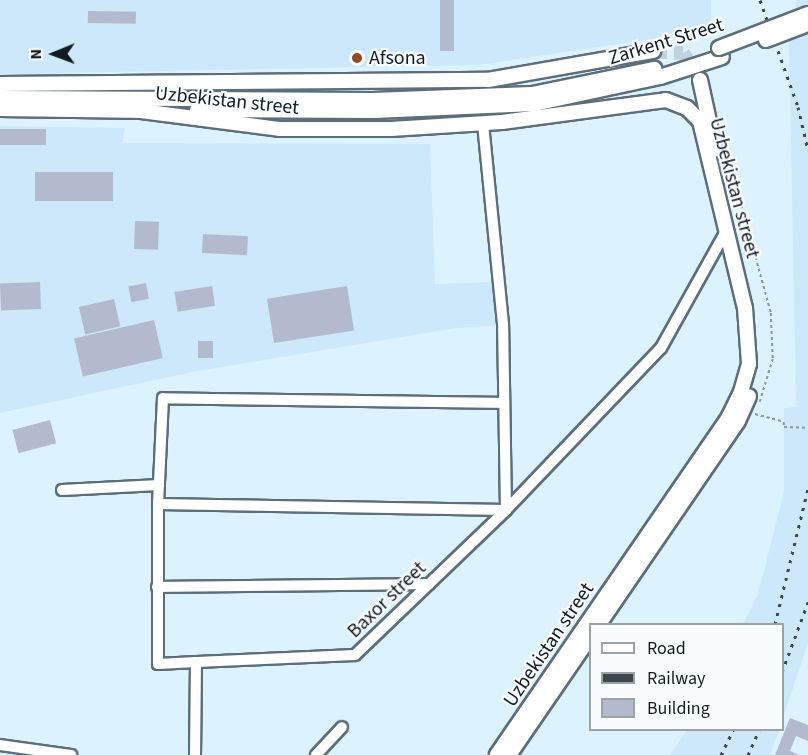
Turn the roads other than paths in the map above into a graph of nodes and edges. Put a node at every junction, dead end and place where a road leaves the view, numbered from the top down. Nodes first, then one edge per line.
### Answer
1 (808, 14) edge
2 (808, 24) edge
3 (653, 51) tunnel mouth
4 (720, 52) junction
5 (700, 80) tunnel mouth
6 (0, 84) edge
7 (187, 84) junction
8 (0, 98) edge
9 (175, 98) junction
10 (533, 99) junction
11 (0, 109) edge
12 (141, 111) junction
13 (483, 123) junction
14 (726, 231) junction
15 (504, 403) junction
16 (159, 485) junction
17 (62, 490) dead end
18 (158, 504) junction
19 (506, 510) junction
20 (429, 584) junction
21 (157, 587) junction
22 (600, 623) edge
23 (589, 639) edge
24 (196, 662) junction
25 (342, 727) dead end
26 (0, 745) edge
27 (72, 755) edge
28 (195, 755) edge
29 (316, 755) edge
30 (497, 755) edge
31 (509, 755) edge

1 - 4 main road, Zarkent Street, bridge
2 - 4 main road, Zarkent Street, bridge
3 - 7 main road, Uzbekistan street
4 - 10 main road, Zarkent Street
5 - 22 main road, Uzbekistan street
6 - 7 main road, Uzbekistan street
7 - 9 main road
8 - 9 main road, Uzbekistan street
9 - 10 main road, Uzbekistan street
10 - 12 main road, Uzbekistan street
11 - 12 main road, Uzbekistan street
12 - 13 main road, Uzbekistan street
13 - 14 main road, Uzbekistan street
13 - 15 street
14 - 19 street, Baxor street
14 - 30 main road, Uzbekistan street
15 - 16 street
15 - 19 street
16 - 17 street
16 - 18 street
18 - 19 street
18 - 21 street
19 - 20 street, Baxor street
20 - 21 street
20 - 24 street, Baxor street
21 - 24 street, Baxor street
23 - 31 main road, Uzbekistan street
24 - 28 street
25 - 29 street
26 - 27 street

